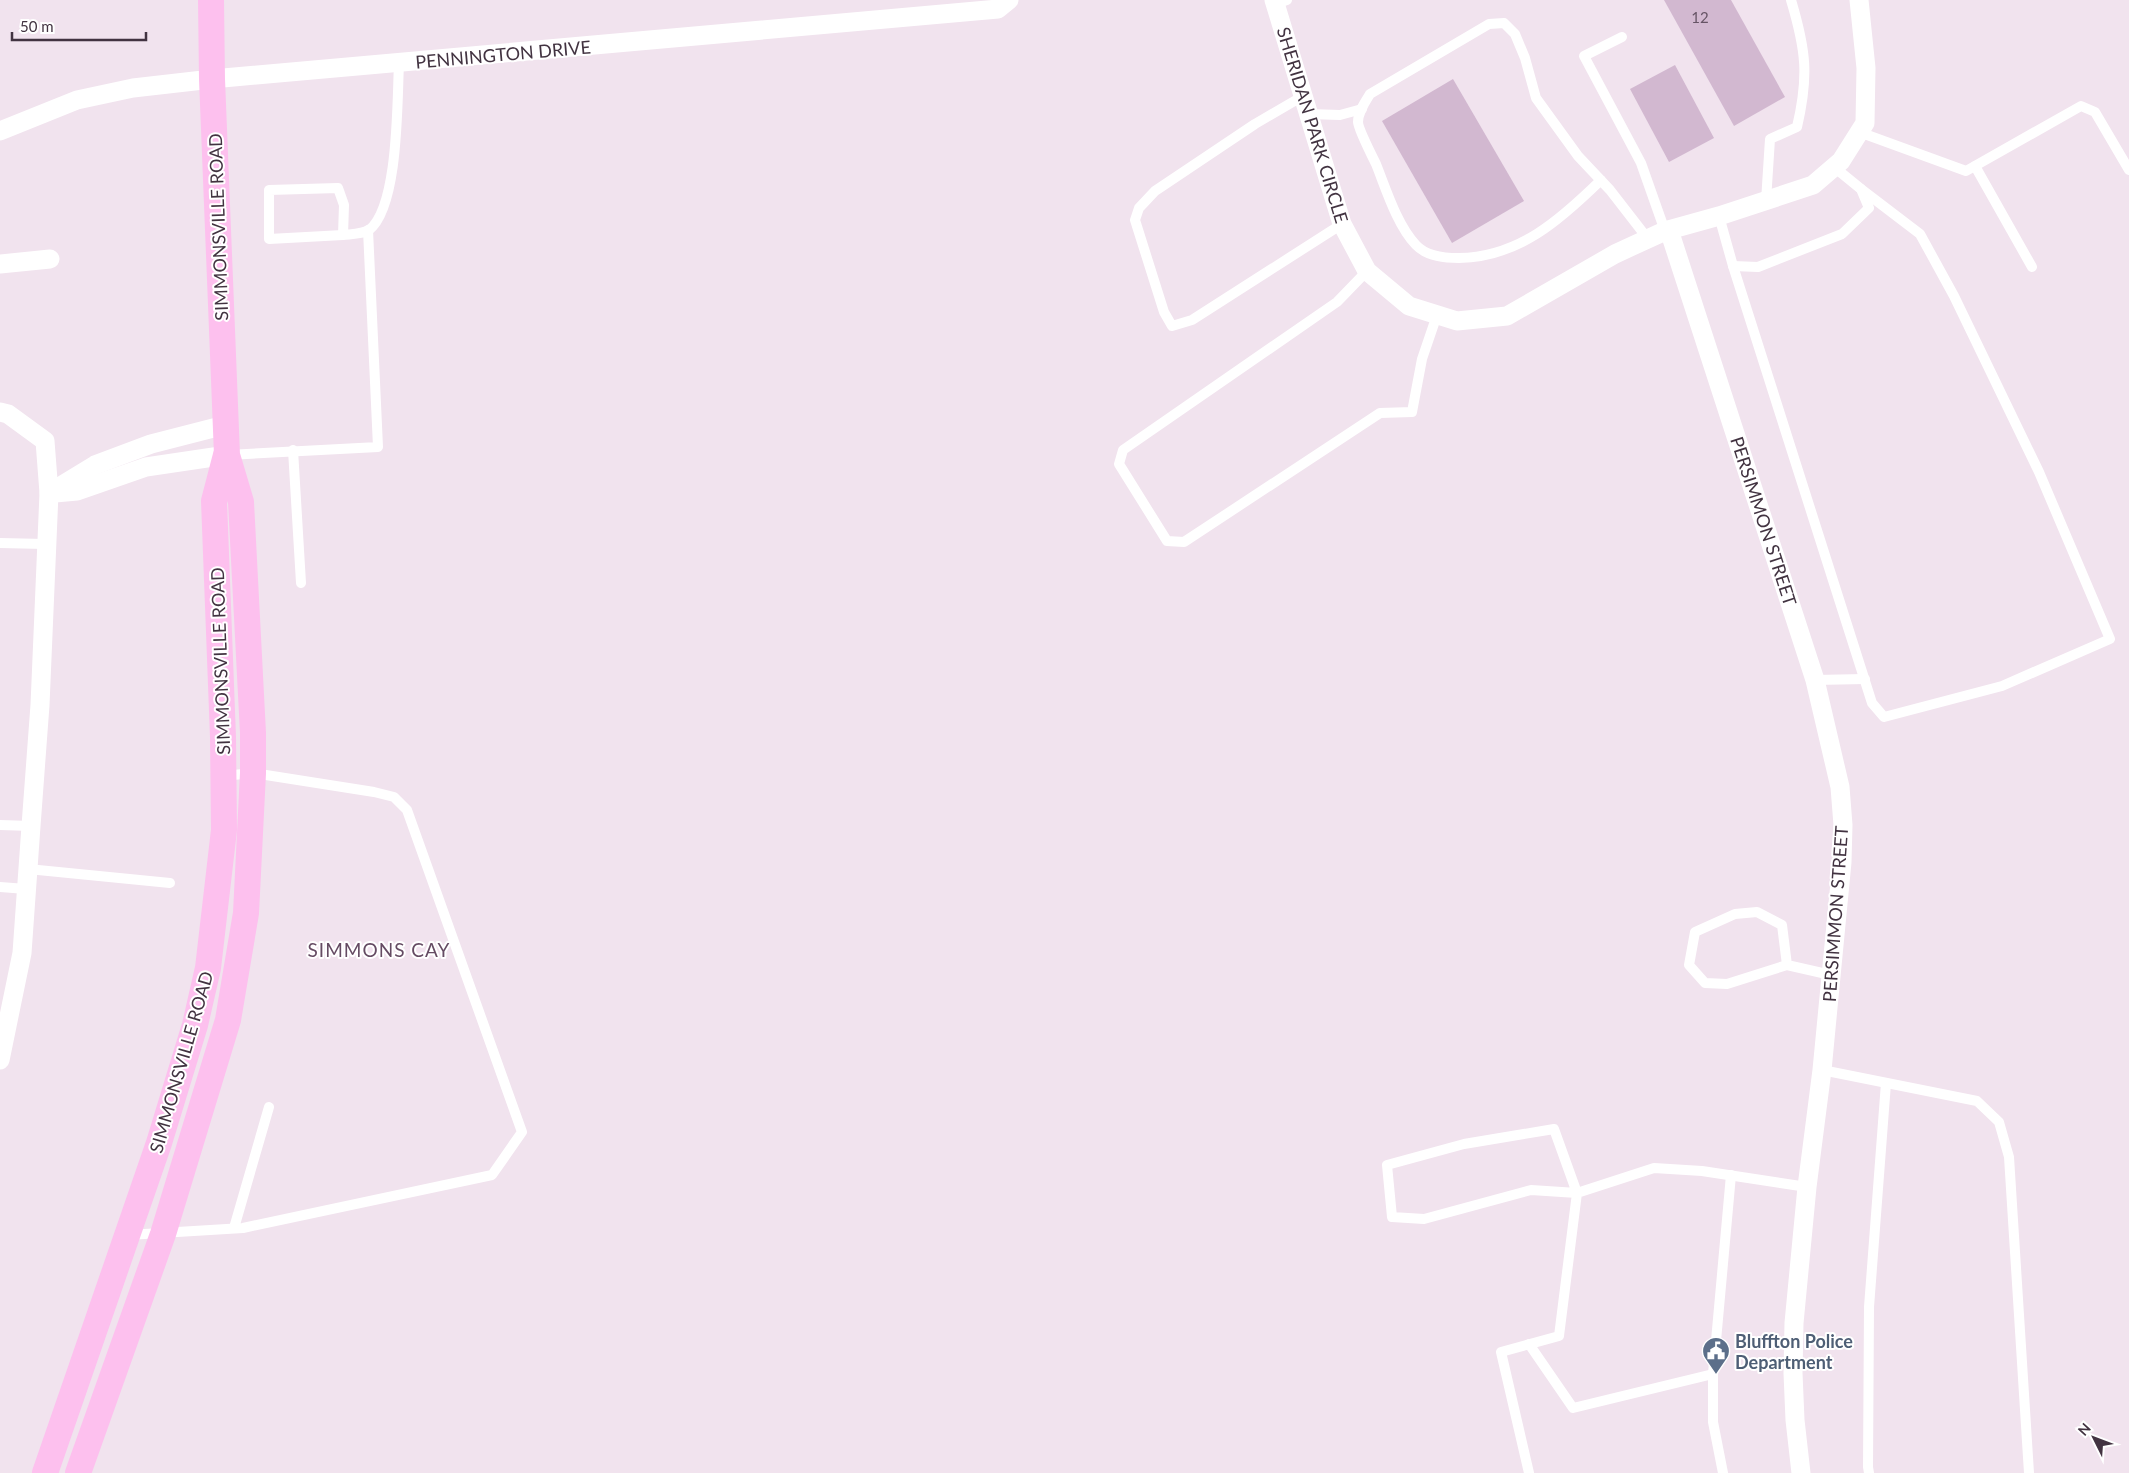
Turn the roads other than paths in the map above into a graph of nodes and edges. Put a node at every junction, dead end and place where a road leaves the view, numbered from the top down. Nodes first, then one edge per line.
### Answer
1 (211, 0) edge
2 (1009, 0) edge
3 (1790, 0) edge
4 (1859, 0) edge
5 (1279, 1) edge
6 (1622, 37) dead end
7 (399, 64) junction
8 (212, 79) junction
9 (1303, 96) junction
10 (1362, 109) junction
11 (1308, 114) junction
12 (0, 131) edge
13 (1859, 132) junction
14 (1975, 166) junction
15 (1834, 168) junction
16 (2129, 170) edge
17 (1601, 180) junction
18 (1861, 189) junction
19 (1766, 200) junction
20 (1719, 216) junction
21 (1342, 224) junction
22 (368, 230) junction
23 (1667, 231) junction
24 (343, 235) junction
25 (1648, 240) junction
26 (50, 259) dead end
27 (0, 264) edge
28 (1734, 266) junction
29 (2032, 267) dead end
30 (1367, 271) junction
31 (1437, 315) junction
32 (0, 412) edge
33 (226, 425) junction
34 (293, 450) junction
35 (227, 455) junction
36 (48, 493) junction
37 (0, 543) edge
38 (45, 544) junction
39 (301, 583) dead end
40 (1864, 679) junction
41 (1815, 680) junction
42 (253, 773) junction
43 (223, 776) junction
44 (0, 825) edge
45 (31, 826) junction
46 (28, 869) junction
47 (170, 883) dead end
48 (0, 887) edge
49 (26, 889) junction
50 (1787, 965) junction
51 (1831, 974) junction
52 (0, 1060) edge
53 (1822, 1070) junction
54 (1886, 1083) junction
55 (269, 1107) dead end
56 (1731, 1175) junction
57 (1807, 1187) junction
58 (1577, 1193) junction
59 (234, 1228) junction
60 (163, 1234) junction
61 (127, 1235) junction
62 (1530, 1344) junction
63 (1713, 1374) junction
64 (45, 1473) edge
65 (78, 1473) edge
66 (1529, 1473) edge
67 (1723, 1473) edge
68 (1801, 1473) edge
69 (1869, 1473) edge
70 (2028, 1473) edge

1 - 8 street, SIMMONSVILLE ROAD
2 - 7 street, PENNINGTON DRIVE
3 - 19 lane
4 - 13 street, SHERIDAN PARK CIRCLE
5 - 9 street, SHERIDAN PARK CIRCLE
6 - 23 lane
7 - 8 street, PENNINGTON DRIVE
7 - 22 lane
8 - 12 street, PENNINGTON DRIVE
8 - 33 street, SIMMONSVILLE ROAD
9 - 11 street, SHERIDAN PARK CIRCLE
9 - 21 lane
10 - 11 lane
10 - 17 lane
10 - 17 lane
11 - 21 street, SHERIDAN PARK CIRCLE
13 - 14 lane
13 - 15 street, SHERIDAN PARK CIRCLE
14 - 16 lane
14 - 29 lane
15 - 18 lane
15 - 19 street, SHERIDAN PARK CIRCLE
17 - 25 lane
18 - 28 lane
18 - 40 lane
19 - 20 street, SHERIDAN PARK CIRCLE
20 - 23 street, SHERIDAN PARK CIRCLE
20 - 28 lane
21 - 30 street, SHERIDAN PARK CIRCLE
22 - 24 lane
22 - 34 lane
23 - 25 street, SHERIDAN PARK CIRCLE
23 - 41 street, PERSIMMON STREET
24 - 24 lane
25 - 31 street, SHERIDAN PARK CIRCLE
26 - 27 street
28 - 40 lane
30 - 31 street, SHERIDAN PARK CIRCLE
30 - 31 lane
32 - 36 street
33 - 35 street, SIMMONSVILLE ROAD
33 - 36 street
34 - 35 lane
34 - 39 lane
35 - 36 street
35 - 42 street, SIMMONSVILLE ROAD
35 - 43 street, SIMMONSVILLE ROAD
36 - 38 street
37 - 38 lane
38 - 45 street
40 - 41 lane
41 - 51 street, PERSIMMON STREET
42 - 43 lane
42 - 59 lane
42 - 60 street, SIMMONSVILLE ROAD
43 - 61 street, SIMMONSVILLE ROAD
44 - 45 lane
45 - 46 street
46 - 47 lane
46 - 49 street
48 - 49 lane
49 - 52 street
50 - 50 lane
50 - 51 lane
51 - 53 street, PERSIMMON STREET
53 - 54 lane
53 - 57 street, PERSIMMON STREET
54 - 69 lane
54 - 70 lane
55 - 59 lane
56 - 57 lane
56 - 58 lane
56 - 63 lane
57 - 68 street, PERSIMMON STREET
58 - 58 lane
58 - 62 lane
59 - 60 lane
60 - 61 lane
60 - 65 street, SIMMONSVILLE ROAD
61 - 64 street, SIMMONSVILLE ROAD
62 - 63 lane
62 - 66 lane
63 - 67 lane

